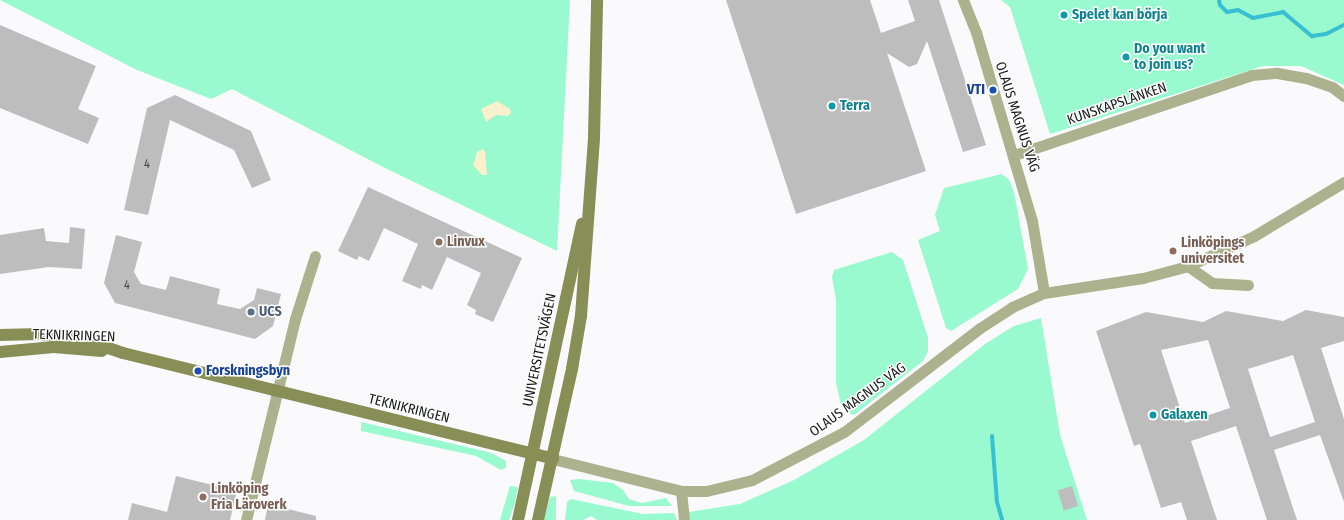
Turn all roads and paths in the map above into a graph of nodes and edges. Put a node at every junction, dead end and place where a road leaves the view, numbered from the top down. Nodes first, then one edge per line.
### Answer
1 (597, 0) edge
2 (963, 0) edge
3 (1344, 96) edge
4 (1014, 155) junction
5 (1344, 182) edge
6 (590, 185) junction
7 (315, 256) dead end
8 (1188, 266) junction
9 (1248, 285) dead end
10 (1044, 293) junction
11 (0, 335) edge
12 (0, 352) edge
13 (123, 353) junction
14 (278, 391) junction
15 (532, 454) junction
16 (553, 459) junction
17 (681, 491) junction
18 (246, 520) edge
19 (518, 520) edge
20 (538, 520) edge
21 (684, 520) edge

1 - 6 main road, UNIVERSITETSVÄGEN
2 - 4 street, OLAUS MAGNUS VÄG
3 - 4 street, KUNSKAPSLÄNKEN
4 - 10 street, OLAUS MAGNUS VÄG
5 - 8 street, OLAUS MAGNUS VÄG
6 - 15 main road, UNIVERSITETSVÄGEN
6 - 16 main road, UNIVERSITETSVÄGEN
7 - 14 street
8 - 9 street
8 - 10 street, OLAUS MAGNUS VÄG
10 - 17 street, OLAUS MAGNUS VÄG
11 - 13 main road, TEKNIKRINGEN
12 - 13 main road, TEKNIKRINGEN
13 - 14 main road, TEKNIKRINGEN
14 - 15 main road, TEKNIKRINGEN
14 - 18 street
15 - 16 main road, OLAUS MAGNUS VÄG
15 - 19 main road, UNIVERSITETSVÄGEN
16 - 17 street, OLAUS MAGNUS VÄG
16 - 20 main road, UNIVERSITETSVÄGEN
17 - 21 street

